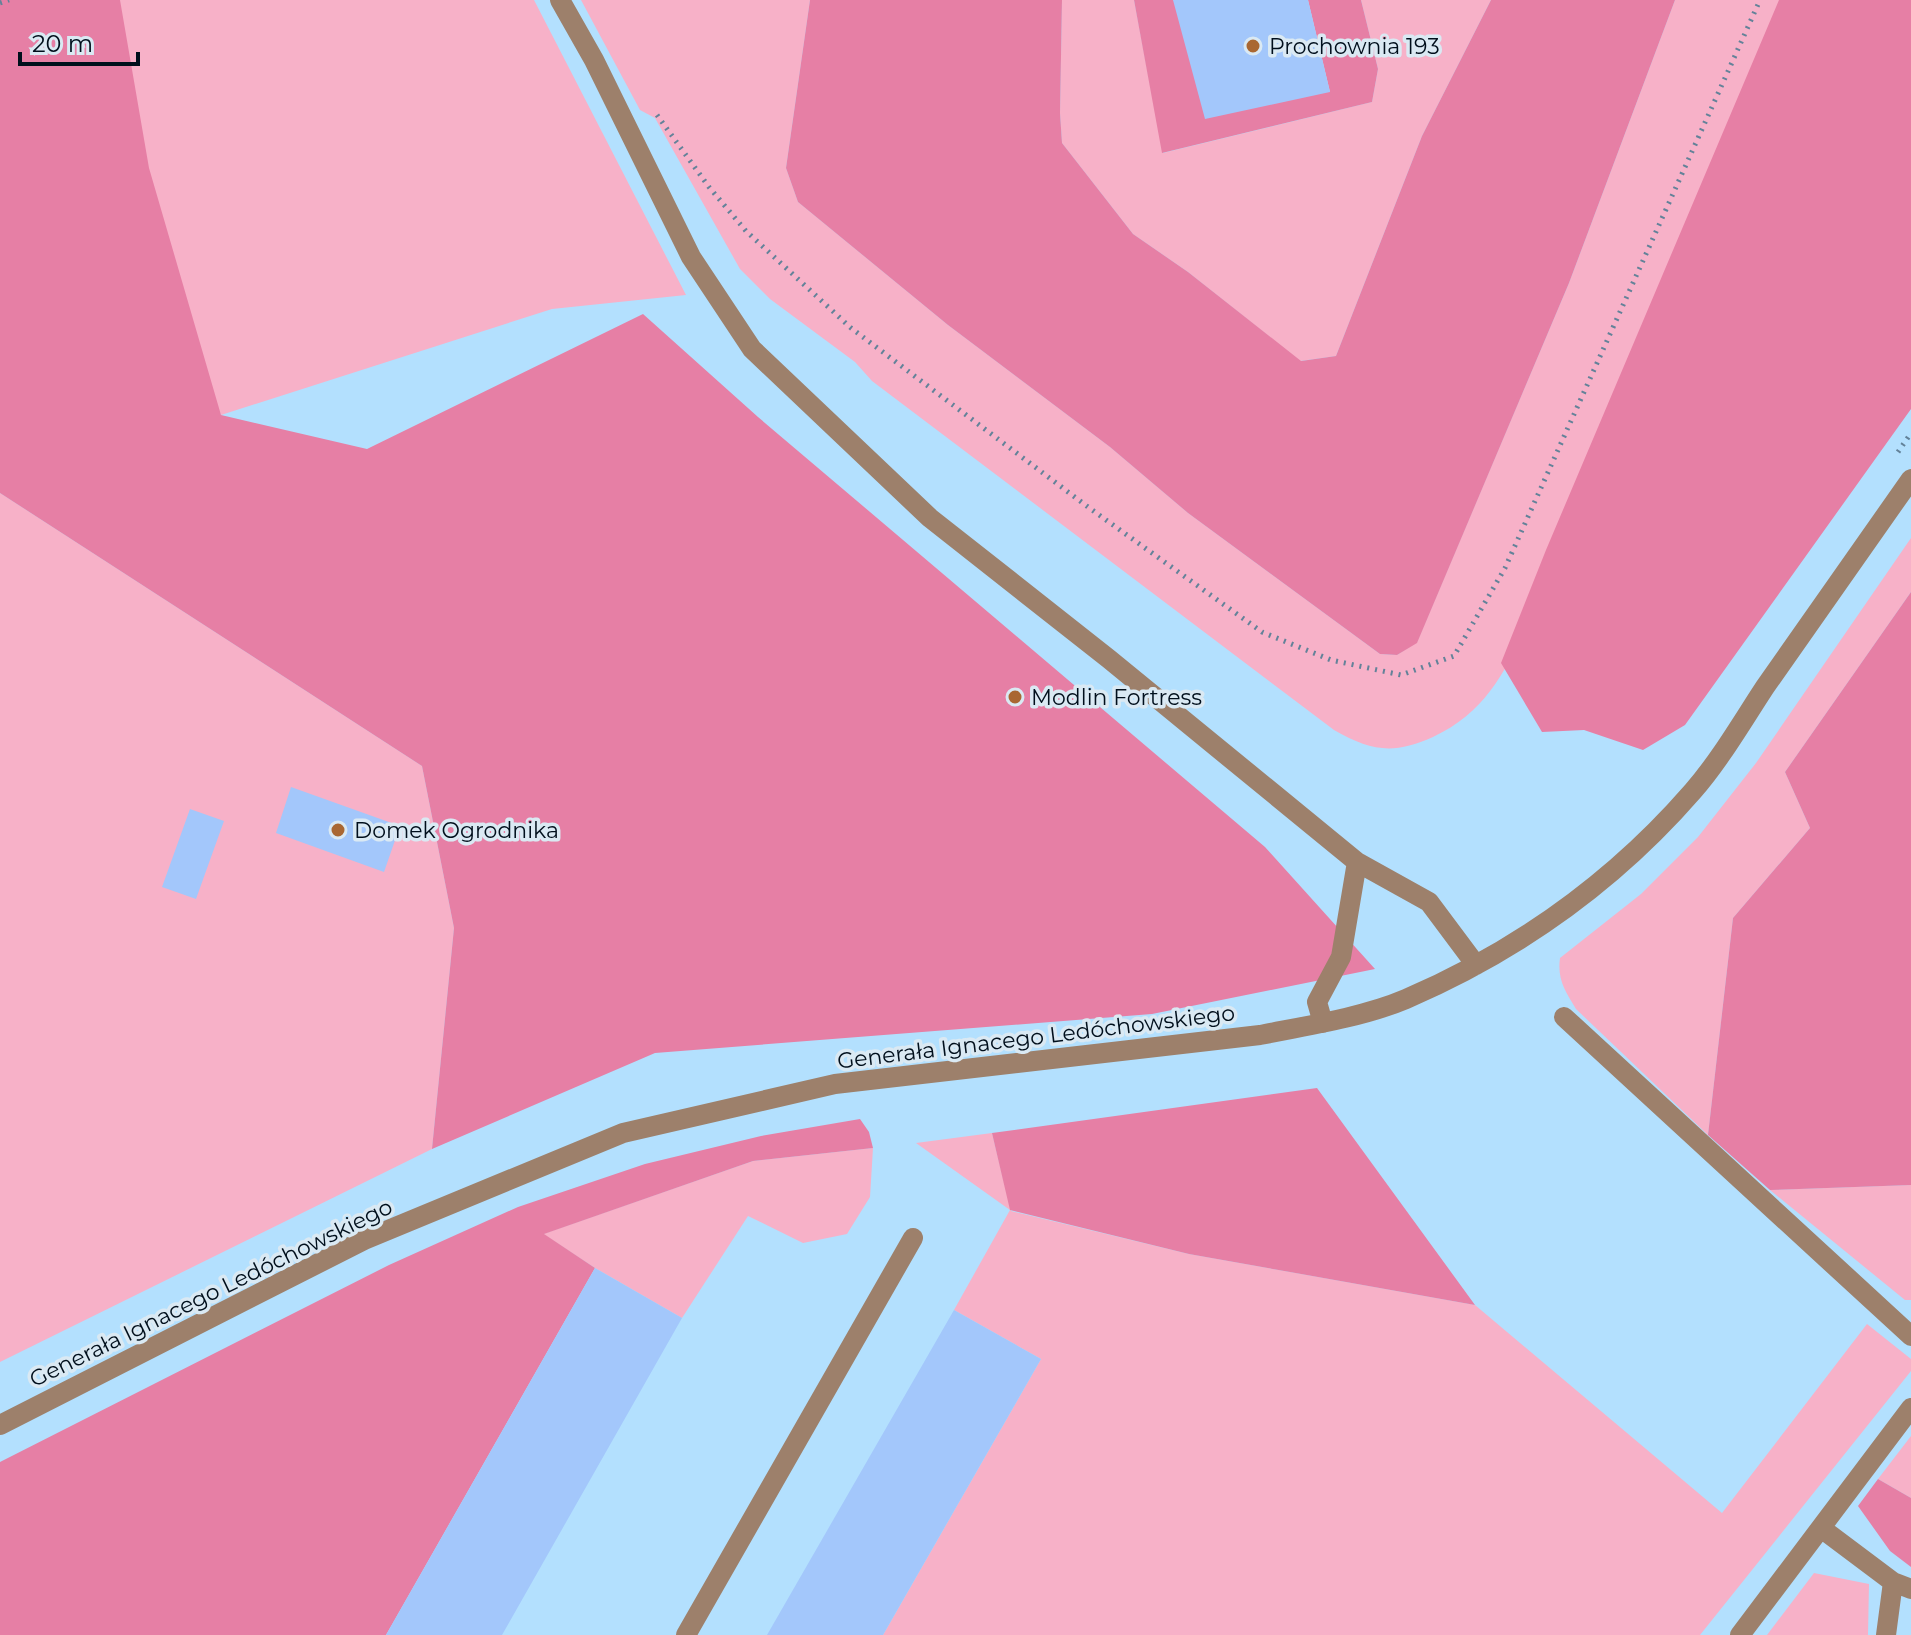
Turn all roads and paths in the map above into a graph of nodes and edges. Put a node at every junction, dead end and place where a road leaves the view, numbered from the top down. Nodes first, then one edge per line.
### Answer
1 (9, 0) edge
2 (560, 0) edge
3 (1760, 0) edge
4 (0, 3) edge
5 (648, 107) dead end
6 (1911, 479) edge
7 (1357, 862) junction
8 (1476, 965) junction
9 (1564, 1017) dead end
10 (1323, 1023) junction
11 (913, 1238) dead end
12 (1911, 1336) edge
13 (1911, 1408) edge
14 (0, 1425) edge
15 (1821, 1528) junction
16 (1902, 1585) edge
17 (686, 1635) edge
18 (1740, 1635) edge
19 (1886, 1635) edge

1 - 4 path
2 - 7 street
3 - 5 path
6 - 8 street, Generała Ignacego Ledóchowskiego
7 - 8 street
7 - 10 street
8 - 10 street, Generała Ignacego Ledóchowskiego
9 - 12 street
10 - 14 street, Generała Ignacego Ledóchowskiego
11 - 17 street
13 - 15 street
15 - 16 street
15 - 18 street
16 - 19 street

